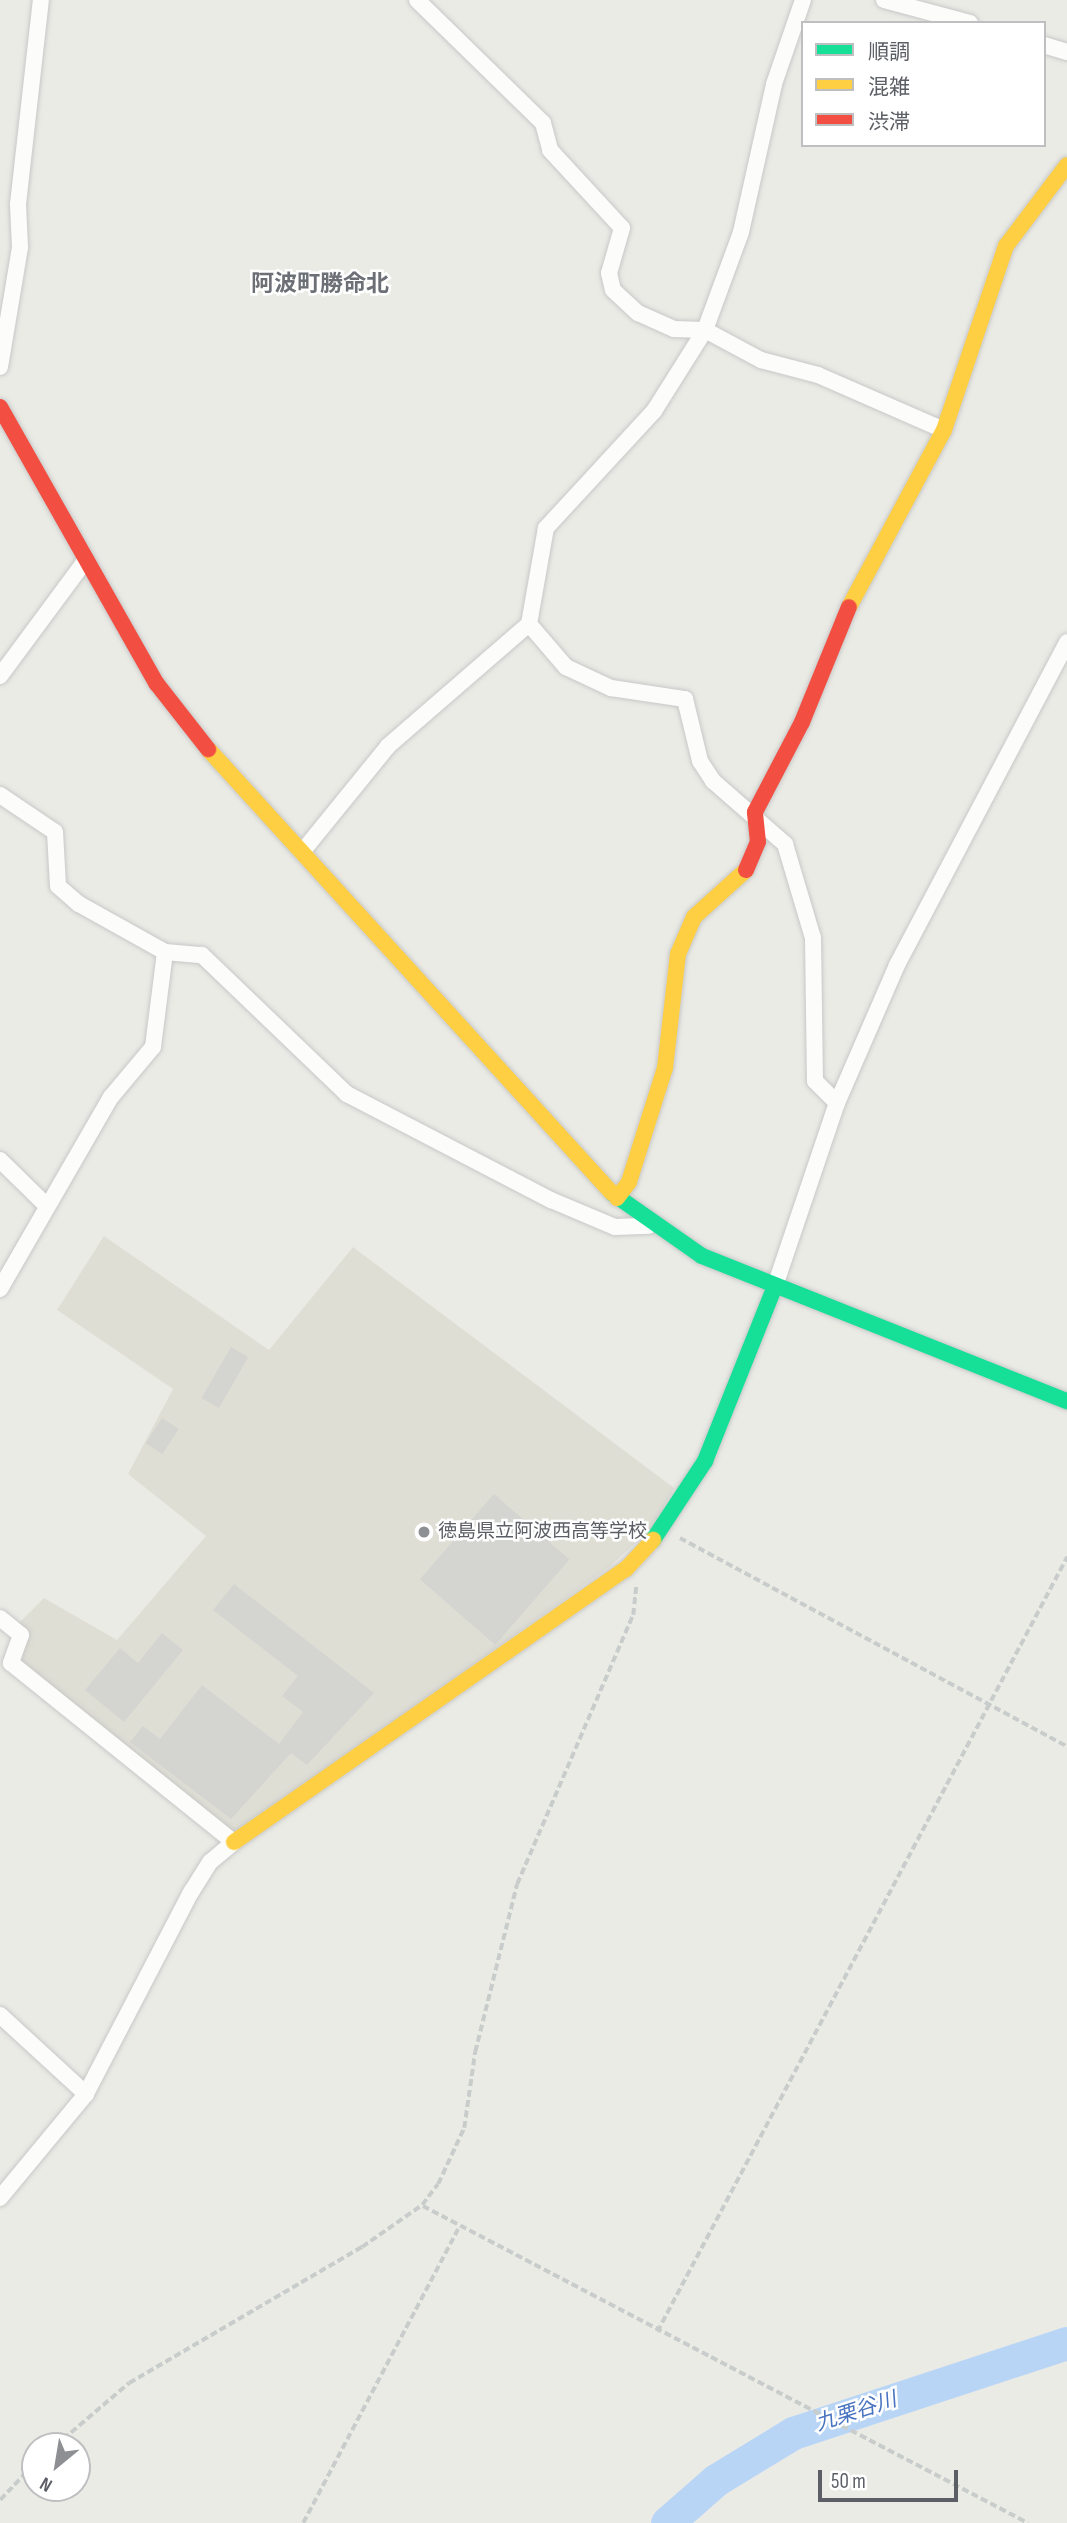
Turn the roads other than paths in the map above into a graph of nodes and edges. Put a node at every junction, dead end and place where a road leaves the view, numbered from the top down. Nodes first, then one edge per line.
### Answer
1 (41, 0) edge
2 (416, 0) edge
3 (803, 0) edge
4 (884, 0) edge
5 (963, 21) edge
6 (1046, 46) edge
7 (1067, 51) edge
8 (1067, 165) edge
9 (705, 330) junction
10 (0, 367) edge
11 (3, 420) edge
12 (944, 430) junction
13 (85, 561) junction
14 (529, 624) junction
15 (1067, 642) edge
16 (0, 676) edge
17 (0, 795) edge
18 (755, 813) junction
19 (302, 852) junction
20 (165, 952) junction
21 (837, 1103) junction
22 (0, 1160) edge
23 (617, 1198) junction
24 (47, 1206) junction
25 (649, 1226) junction
26 (775, 1286) junction
27 (0, 1289) edge
28 (1067, 1401) edge
29 (0, 1619) edge
30 (234, 1842) junction
31 (0, 2015) edge
32 (86, 2094) junction
33 (0, 2199) edge

1 - 10 street
2 - 9 street
3 - 9 street
4 - 5 street
6 - 7 street
8 - 12 street
9 - 12 street
9 - 14 street
11 - 13 street
12 - 18 street
13 - 16 street
13 - 19 street
14 - 18 street
14 - 19 street
15 - 21 street
17 - 20 street
18 - 21 street
18 - 23 street
19 - 23 street
20 - 24 street
20 - 25 street
21 - 26 street
22 - 24 street
23 - 25 street
24 - 27 street
25 - 26 street
26 - 28 street
26 - 30 street
29 - 30 street
30 - 32 street
31 - 32 street
32 - 33 street

